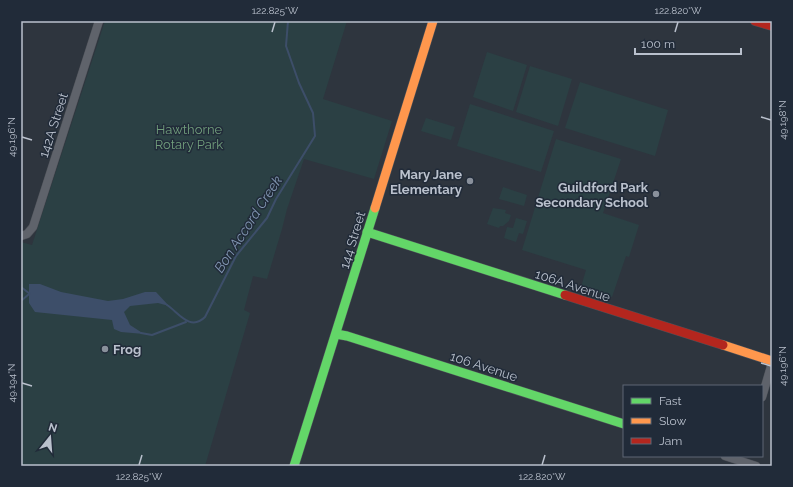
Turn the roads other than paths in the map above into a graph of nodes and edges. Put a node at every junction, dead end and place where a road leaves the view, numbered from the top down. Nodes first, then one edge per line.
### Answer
1 (99, 21) edge
2 (433, 21) edge
3 (755, 21) edge
4 (772, 26) edge
5 (368, 232) junction
6 (24, 235) edge
7 (336, 334) junction
8 (772, 362) edge
9 (763, 394) edge
10 (623, 424) edge
11 (731, 457) edge
12 (742, 459) edge
13 (294, 466) edge
14 (756, 466) edge

1 - 6 street, 142A Street
2 - 5 street, 144 Street
3 - 4 street
5 - 7 street, 144 Street
5 - 8 street, 106A Avenue
7 - 10 street, 106 Avenue
7 - 13 street, 144 Street
8 - 9 street
11 - 12 street
12 - 14 street

